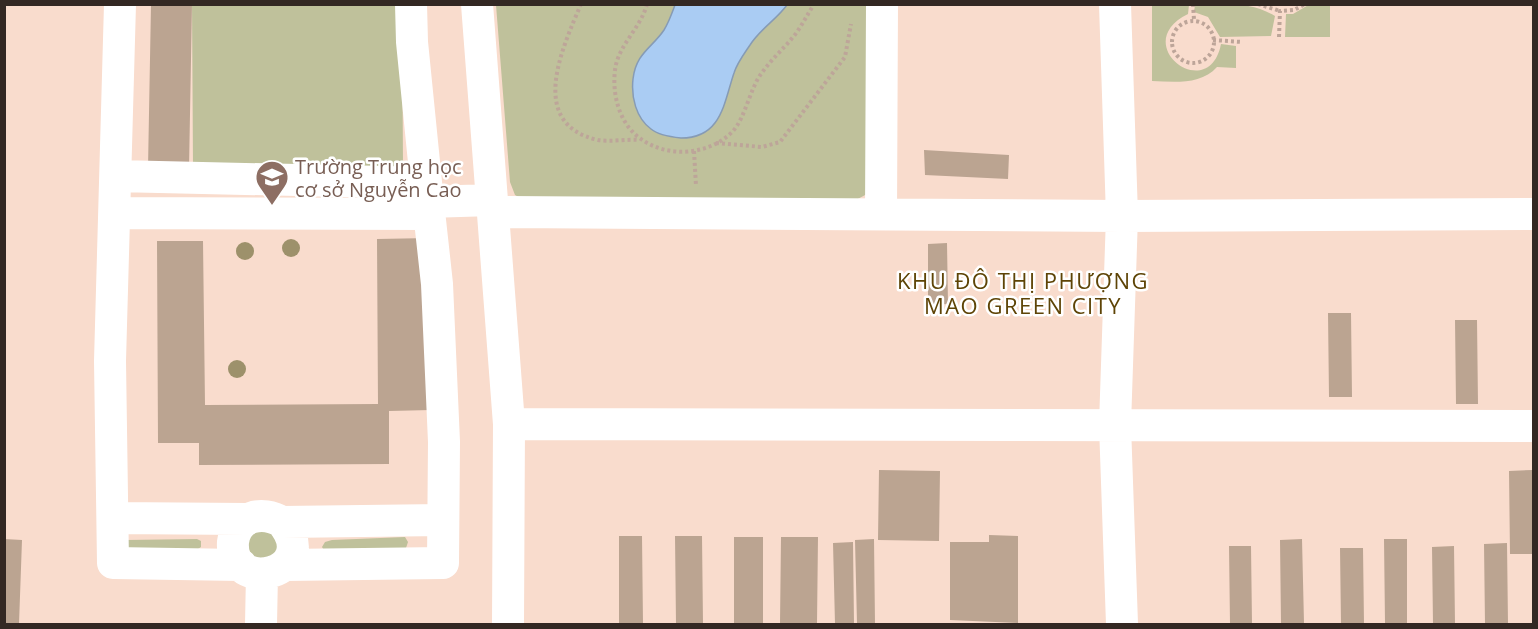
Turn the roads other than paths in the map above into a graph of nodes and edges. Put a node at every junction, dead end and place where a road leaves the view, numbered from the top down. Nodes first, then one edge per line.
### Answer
1 (120, 4) edge
2 (411, 4) edge
3 (477, 4) edge
4 (882, 4) edge
5 (1115, 4) edge
6 (116, 176) junction
7 (181, 177) junction
8 (250, 179) junction
9 (282, 180) junction
10 (345, 181) junction
11 (428, 200) junction
12 (492, 206) junction
13 (115, 213) junction
14 (180, 213) junction
15 (250, 213) junction
16 (282, 214) junction
17 (346, 214) junction
18 (881, 214) junction
19 (1533, 214) edge
20 (1122, 216) junction
21 (508, 424) junction
22 (1115, 425) junction
23 (1533, 426) edge
24 (113, 518) junction
25 (247, 519) junction
26 (443, 520) junction
27 (282, 522) junction
28 (263, 568) junction
29 (261, 624) edge
30 (508, 624) edge
31 (1122, 624) edge

1 - 6 street
2 - 11 street
3 - 12 street
4 - 18 street
5 - 20 street
6 - 7 street
6 - 13 street
7 - 8 street
7 - 14 street
8 - 9 street
8 - 15 street
9 - 10 street
9 - 16 street
10 - 11 street
10 - 17 street
11 - 12 street
11 - 17 street
11 - 26 street
12 - 18 street
12 - 21 street
13 - 14 street
13 - 24 street
14 - 15 street
15 - 16 street
16 - 17 street
18 - 20 street
19 - 20 street
20 - 22 street
21 - 22 street
21 - 30 street
22 - 23 street
22 - 31 street
24 - 25 street
24 - 28 street
25 - 27 street
25 - 28 street
26 - 27 street
26 - 28 street
27 - 28 street
28 - 29 street

